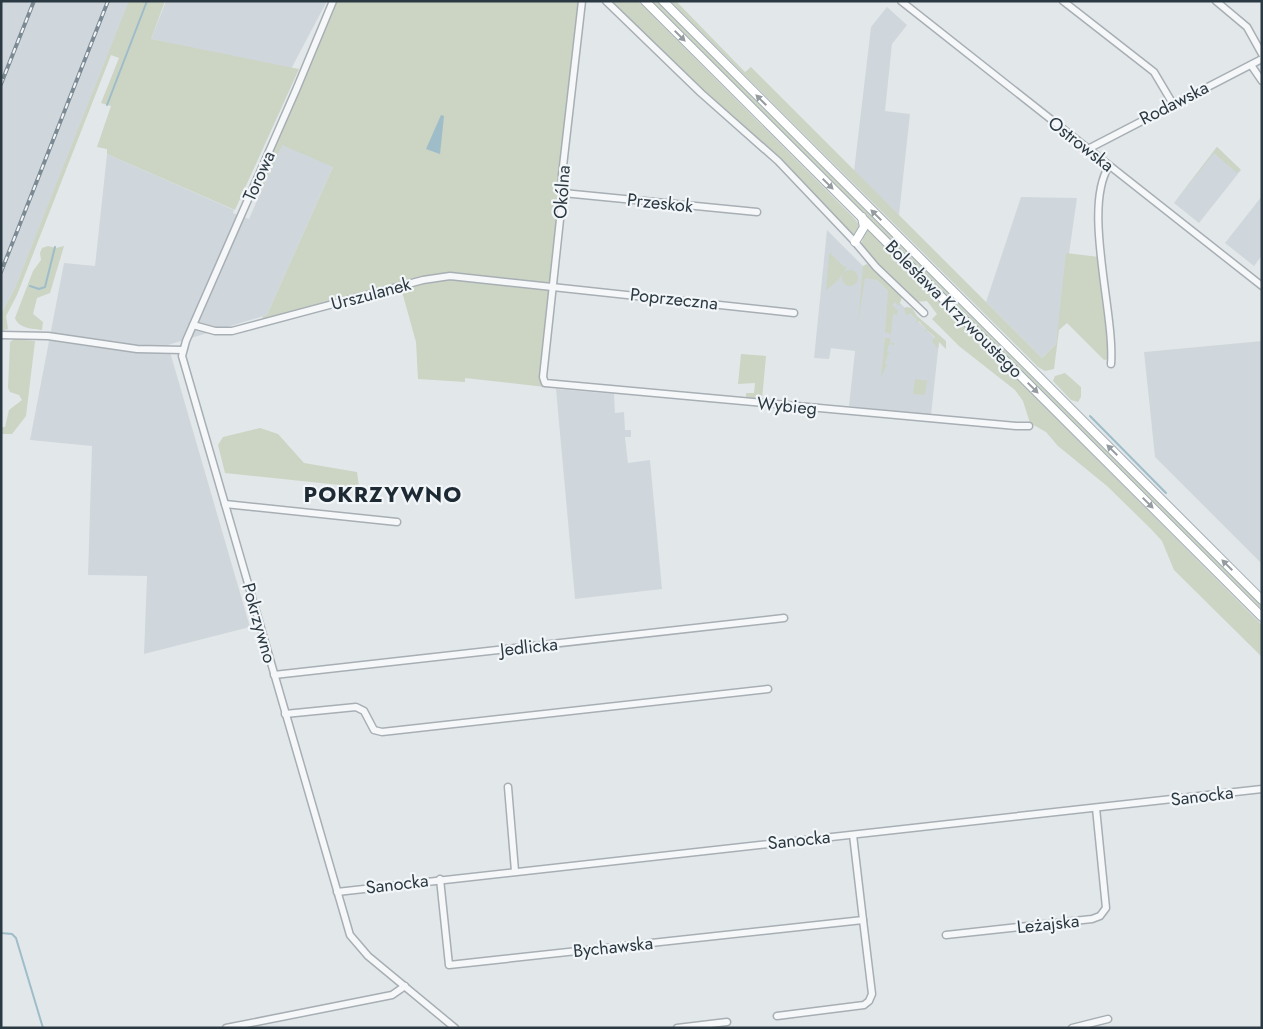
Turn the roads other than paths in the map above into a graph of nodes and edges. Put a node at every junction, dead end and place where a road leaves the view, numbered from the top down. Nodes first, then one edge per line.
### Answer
1 (333, 1) edge
2 (582, 1) edge
3 (606, 1) edge
4 (645, 1) edge
5 (663, 1) edge
6 (901, 1) edge
7 (1063, 1) edge
8 (1216, 1) edge
9 (1262, 54) edge
10 (1262, 59) edge
11 (1251, 64) junction
12 (1262, 81) edge
13 (1173, 104) junction
14 (1088, 149) junction
15 (1109, 166) junction
16 (563, 193) junction
17 (756, 212) dead end
18 (862, 217) junction
19 (855, 242) junction
20 (553, 286) junction
21 (1262, 286) edge
22 (794, 312) dead end
23 (924, 313) dead end
24 (193, 325) junction
25 (1, 335) edge
26 (182, 350) junction
27 (1111, 364) dead end
28 (545, 383) joint
29 (1029, 426) dead end
30 (225, 504) junction
31 (397, 522) dead end
32 (1262, 600) edge
33 (1262, 617) edge
34 (784, 618) dead end
35 (274, 675) junction
36 (768, 688) dead end
37 (285, 714) junction
38 (508, 787) dead end
39 (1262, 789) edge
40 (1096, 808) junction
41 (854, 835) junction
42 (515, 871) junction
43 (440, 879) junction
44 (337, 892) junction
45 (863, 920) junction
46 (946, 935) dead end
47 (405, 986) junction
48 (777, 1016) dead end
49 (1108, 1019) dead end
50 (726, 1022) dead end
51 (226, 1028) edge
52 (455, 1028) edge
53 (677, 1028) edge
54 (1072, 1028) edge

1 - 24 street, Torowa
2 - 16 street, Okólna
3 - 19 street, Bolesława Krzywoustego
4 -> 18 main road, Bolesława Krzywoustego
32 -> 5 main road, Bolesława Krzywoustego
6 - 14 street, Ostrowska
7 - 13 street
8 - 9 street
10 - 11 street, Rodawska
11 - 12 street
11 - 13 street, Rodawska
13 - 14 street, Rodawska
14 - 15 street, Ostrowska
15 - 21 street, Ostrowska
15 - 27 street
16 - 17 street, Przeskok
16 - 20 street, Okólna
18 - 19 main road
18 -> 33 main road, Bolesława Krzywoustego
19 - 23 street, Bolesława Krzywoustego
20 - 22 street, Poprzeczna
20 - 24 street, Urszulanek
20 - 28 street, Okólna
24 - 26 street, Torowa
25 - 26 street
26 - 30 street, Pokrzywno
28 - 29 street, Wybieg
30 - 31 street
30 - 35 street, Pokrzywno
34 - 35 street, Jedlicka
35 - 37 street, Pokrzywno
36 - 37 street
37 - 44 street, Pokrzywno
38 - 42 street
39 - 40 street, Sanocka
40 - 41 street, Sanocka
40 - 46 street, Leżajska
41 - 42 street, Sanocka
41 - 45 street
42 - 43 street, Sanocka
43 - 44 street, Sanocka
43 - 45 street, Bychawska
44 - 47 street, Pokrzywno
45 - 48 street
47 - 51 street
47 - 52 street, Pokrzywno
49 - 54 street
50 - 53 street

